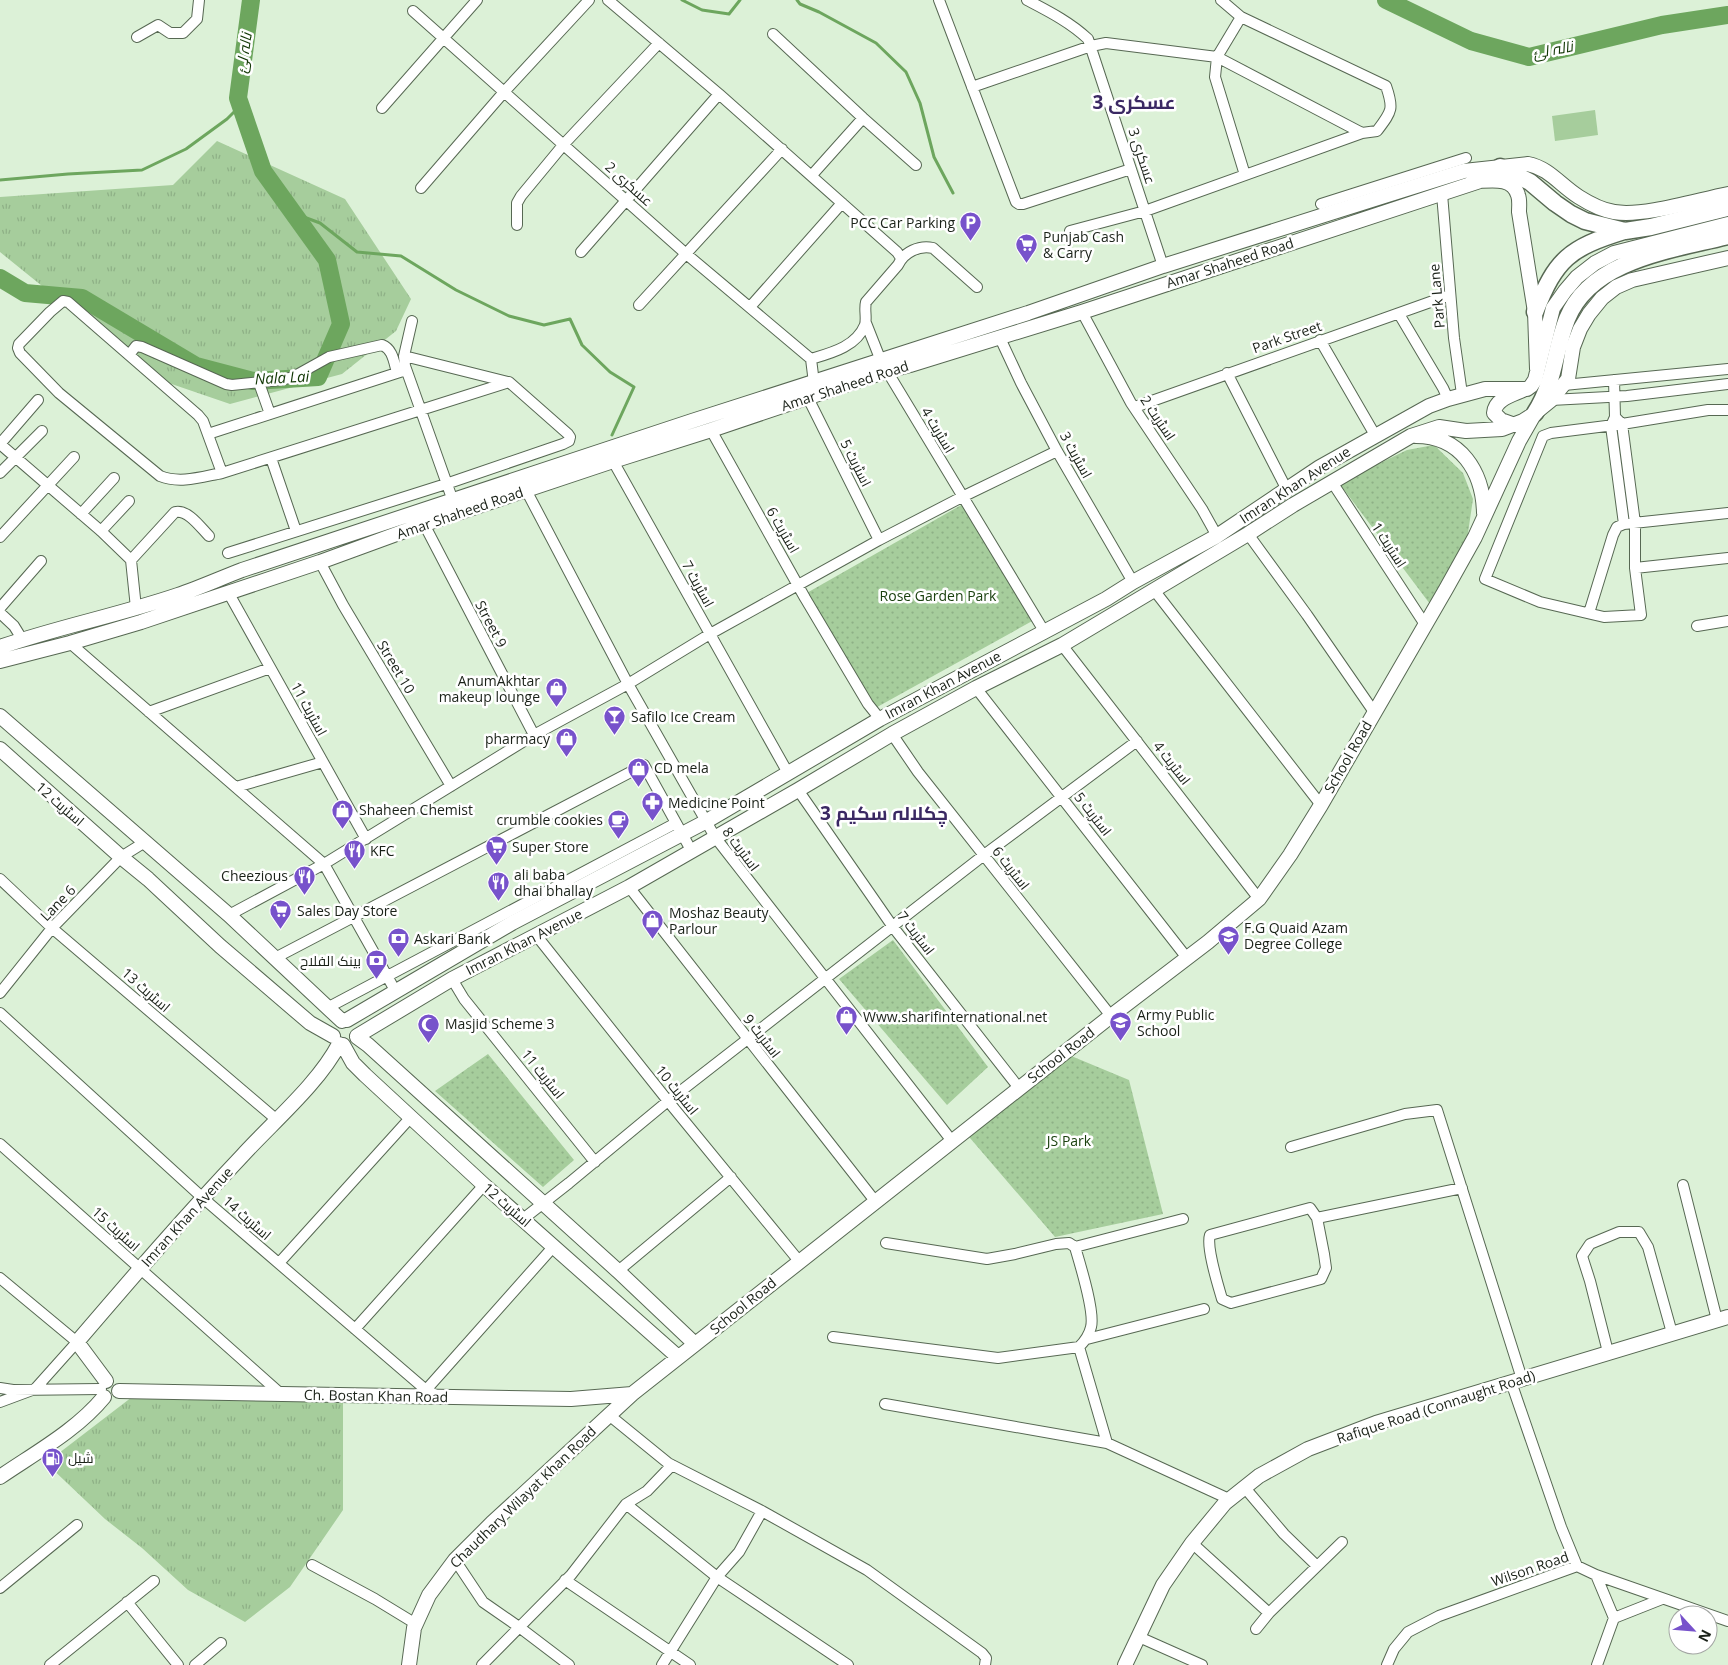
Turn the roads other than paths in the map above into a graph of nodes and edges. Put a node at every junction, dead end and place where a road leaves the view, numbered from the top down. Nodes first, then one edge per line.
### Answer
1 (199, 0) edge
2 (477, 0) edge
3 (589, 0) edge
4 (608, 0) edge
5 (939, 0) edge
6 (1027, 0) edge
7 (1221, 0) edge
8 (413, 11) dead end
9 (1242, 17) junction
10 (773, 34) dead end
11 (137, 37) dead end
12 (444, 37) junction
13 (659, 43) junction
14 (1091, 46) junction
15 (1217, 57) junction
16 (972, 87) junction
17 (504, 92) junction
18 (719, 94) junction
19 (382, 108) dead end
20 (863, 118) junction
21 (1362, 133) junction
22 (564, 144) junction
23 (782, 149) junction
24 (1466, 158) dead end
25 (916, 165) dead end
26 (1500, 167) junction
27 (1131, 169) junction
28 (812, 175) junction
29 (1246, 175) junction
30 (1479, 175) junction
31 (421, 188) dead end
32 (1378, 192) junction
33 (1442, 194) junction
34 (627, 200) junction
35 (1727, 201) edge
36 (842, 203) junction
37 (1321, 204) dead end
38 (1145, 211) junction
39 (1728, 224) edge
40 (518, 225) dead end
41 (1070, 230) dead end
42 (1625, 231) junction
43 (1728, 236) edge
44 (582, 252) dead end
45 (686, 253) junction
46 (901, 258) junction
47 (1728, 258) edge
48 (1163, 266) junction
49 (977, 287) dead end
50 (1450, 295) junction
51 (639, 305) dead end
52 (750, 307) junction
53 (1082, 312) junction
54 (1535, 312) junction
55 (1028, 313) junction
56 (1399, 314) junction
57 (412, 321) dead end
58 (866, 323) junction
59 (1034, 327) junction
60 (1000, 338) junction
61 (1320, 340) junction
62 (130, 355) junction
63 (404, 356) junction
64 (810, 359) junction
65 (884, 366) junction
66 (1537, 369) junction
67 (1728, 369) edge
68 (402, 371) junction
69 (1227, 373) junction
70 (1614, 380) junction
71 (509, 382) junction
72 (259, 383) junction
73 (814, 383) junction
74 (1728, 384) edge
75 (1564, 385) junction
76 (1527, 389) junction
77 (1462, 394) junction
78 (1615, 397) junction
79 (808, 398) junction
80 (1448, 399) junction
81 (38, 400) dead end
82 (1550, 400) junction
83 (1135, 407) junction
84 (420, 411) junction
85 (1728, 411) edge
86 (1535, 413) junction
87 (270, 414) junction
88 (1616, 423) junction
89 (1515, 425) junction
90 (711, 430) junction
91 (42, 431) dead end
92 (208, 434) junction
93 (1375, 435) junction
94 (1411, 436) junction
95 (0, 444) edge
96 (1057, 451) junction
97 (74, 457) dead end
98 (16, 458) junction
99 (271, 458) junction
100 (613, 461) junction
101 (0, 473) edge
102 (222, 473) junction
103 (114, 478) dead end
104 (1332, 482) junction
105 (446, 484) junction
106 (48, 485) junction
107 (524, 485) junction
108 (1287, 490) junction
109 (962, 497) junction
110 (129, 501) dead end
111 (452, 501) junction
112 (1728, 512) edge
113 (81, 514) junction
114 (1484, 516) junction
115 (424, 524) junction
116 (1629, 524) junction
117 (101, 531) junction
118 (296, 531) junction
119 (1248, 534) junction
120 (210, 536) dead end
121 (1217, 536) junction
122 (0, 537) edge
123 (879, 540) junction
124 (228, 553) dead end
125 (1728, 558) edge
126 (131, 560) junction
127 (42, 561) dead end
128 (320, 562) junction
129 (1635, 568) junction
130 (1133, 582) junction
131 (799, 586) junction
132 (1154, 590) junction
133 (228, 592) junction
134 (0, 608) edge
135 (136, 608) junction
136 (0, 613) edge
137 (1588, 613) junction
138 (1728, 621) edge
139 (138, 622) junction
140 (1424, 624) junction
141 (1697, 626) dead end
142 (1044, 631) junction
143 (710, 634) junction
144 (22, 639) junction
145 (70, 643) junction
146 (1062, 645) junction
147 (0, 647) edge
148 (0, 660) edge
149 (270, 668) junction
150 (628, 684) junction
151 (976, 688) junction
152 (149, 712) junction
153 (1374, 712) junction
154 (0, 716) edge
155 (880, 719) junction
156 (892, 734) junction
157 (534, 736) junction
158 (1136, 741) junction
159 (0, 749) edge
160 (323, 762) junction
161 (788, 773) junction
162 (452, 786) junction
163 (236, 787) junction
164 (798, 790) junction
165 (1061, 797) junction
166 (1321, 804) junction
167 (705, 822) junction
168 (679, 829) junction
169 (714, 838) junction
170 (366, 839) junction
171 (145, 842) junction
172 (691, 850) junction
173 (984, 856) junction
174 (120, 857) junction
175 (324, 864) junction
176 (0, 879) edge
177 (629, 886) junction
178 (1260, 899) junction
179 (229, 915) junction
180 (353, 916) junction
181 (893, 927) junction
182 (52, 928) junction
183 (536, 935) junction
184 (275, 958) junction
185 (1187, 958) junction
186 (387, 975) junction
187 (452, 979) junction
188 (826, 979) junction
189 (396, 992) junction
190 (0, 993) edge
191 (327, 1008) junction
192 (0, 1013) edge
193 (1111, 1016) junction
194 (344, 1020) junction
195 (357, 1037) junction
196 (748, 1039) junction
197 (338, 1042) junction
198 (1019, 1088) junction
199 (668, 1101) junction
200 (411, 1117) junction
201 (277, 1120) junction
202 (952, 1141) junction
203 (0, 1144) edge
204 (1291, 1146) dead end
205 (595, 1162) junction
206 (731, 1177) junction
207 (484, 1185) junction
208 (1683, 1185) dead end
209 (1462, 1188) junction
210 (204, 1199) junction
211 (874, 1202) junction
212 (543, 1203) junction
213 (1317, 1218) junction
214 (523, 1219) junction
215 (1183, 1219) dead end
216 (886, 1243) dead end
217 (554, 1246) junction
218 (1075, 1247) junction
219 (799, 1261) junction
220 (279, 1263) junction
221 (140, 1269) junction
222 (618, 1271) junction
223 (0, 1278) edge
224 (1204, 1309) dead end
225 (1722, 1318) edge
226 (355, 1329) junction
227 (1672, 1333) junction
228 (833, 1337) dead end
229 (1087, 1339) junction
230 (77, 1342) junction
231 (695, 1344) junction
232 (1079, 1347) junction
233 (1608, 1352) junction
234 (678, 1357) junction
235 (1517, 1380) junction
236 (0, 1388) edge
237 (35, 1389) junction
238 (104, 1389) junction
239 (426, 1390) junction
240 (281, 1394) junction
241 (632, 1394) junction
242 (439, 1397) junction
243 (0, 1402) edge
244 (885, 1404) dead end
245 (609, 1415) junction
246 (1107, 1443) junction
247 (672, 1465) junction
248 (0, 1477) edge
249 (1244, 1488) junction
250 (1229, 1499) junction
251 (626, 1504) junction
252 (762, 1511) junction
253 (77, 1524) dead end
254 (1342, 1542) dead end
255 (1192, 1543) junction
256 (455, 1560) junction
257 (312, 1565) dead end
258 (1317, 1566) junction
259 (1576, 1566) junction
260 (1596, 1575) junction
261 (717, 1577) junction
262 (565, 1580) junction
263 (154, 1581) dead end
264 (0, 1588) edge
265 (1662, 1599) junction
266 (127, 1602) junction
267 (1268, 1614) junction
268 (1614, 1618) junction
269 (1728, 1621) edge
270 (416, 1624) junction
271 (519, 1627) junction
272 (1256, 1629) dead end
273 (1139, 1637) junction
274 (222, 1644) dead end
275 (670, 1651) junction
276 (50, 1665) edge
277 (178, 1665) edge
278 (195, 1665) edge
279 (409, 1665) edge
280 (482, 1665) edge
281 (569, 1665) edge
282 (662, 1665) edge
283 (690, 1665) edge
284 (848, 1665) edge
285 (985, 1665) edge
286 (1125, 1665) edge
287 (1202, 1665) edge
288 (1387, 1665) edge
289 (1597, 1665) edge

1 - 11 street
2 - 12 street
3 - 17 street
4 - 13 street
5 - 16 street
6 - 14 street, عسکری 3
7 - 9 street
8 - 12 street, عسکری 2
9 - 15 street
9 - 21 street
10 - 20 street
12 - 17 street, عسکری 2
12 - 19 street
13 - 18 street
13 - 22 street
14 - 15 street
14 - 16 street
14 - 27 street, عسکری 3
15 - 21 street
15 - 29 street
16 - 27 street
17 - 22 street, عسکری 2
17 - 31 street
18 - 23 street
18 - 34 street
20 - 25 street
20 - 28 street
21 - 29 street
22 - 34 street, عسکری 2
22 - 40 street
23 - 28 street
23 - 45 street
24 - 32 street
26 - 30 main road, Amar Shaheed Road
26 - 35 main road, Amar Shaheed Road
26 - 42 main road
27 - 38 street, عسکری 3
28 - 36 street
29 - 38 street
30 - 32 main road, Amar Shaheed Road
30 - 33 main road, Amar Shaheed Road
30 - 54 main road, Amar Shaheed Road
32 - 37 street
32 - 48 main road, Amar Shaheed Road
33 - 50 street, Park Lane
33 - 53 main road, Amar Shaheed Road
34 - 44 street
34 - 45 street, عسکری 2
35 - 42 main road
36 - 46 street
36 - 52 street
38 - 41 street
38 - 48 street, عسکری 3
39 - 66 main road
42 - 54 main road
43 - 86 main road
45 - 51 street
45 - 52 street, عسکری 2
46 - 49 street
46 - 58 street
47 - 75 main road
48 - 55 main road, Amar Shaheed Road
50 - 56 street, Park Street
50 - 77 street, Park Lane
52 - 64 street, عسکری 2
53 - 59 main road, Amar Shaheed Road
53 - 83 street, اسٹریٹ 2
54 - 66 main road, Amar Shaheed Road
55 - 59 main road
55 - 65 main road, Amar Shaheed Road
56 - 61 street, Park Street
56 - 80 street
57 - 63 street
58 - 64 street
58 - 65 street, اسٹریٹ 4
59 - 60 main road, Amar Shaheed Road
60 - 65 main road, Amar Shaheed Road
60 - 96 street, اسٹریٹ 3
61 - 69 street, Park Street
61 - 93 street
62 - 72 street
62 - 92 street
62 - 102 street
63 - 68 street
63 - 71 street
64 - 73 street
65 - 73 main road, Amar Shaheed Road
65 - 79 main road, Amar Shaheed Road
65 - 109 street, اسٹریٹ 4
66 - 76 main road
67 - 70 street
68 - 72 street
68 - 84 street
68 - 87 street
69 - 83 street, Park Street
69 - 108 street
70 - 75 street
70 - 78 street
71 - 84 street
71 - 105 street
72 - 87 street
73 - 107 main road, Amar Shaheed Road
74 - 78 street
75 - 82 main road
76 - 77 main road, Imran Khan Avenue
76 - 89 main road
77 - 80 main road, Imran Khan Avenue
78 - 82 street
78 - 88 street
79 - 90 main road, Amar Shaheed Road
79 - 123 street, اسٹریٹ 5
80 - 93 main road, Imran Khan Avenue
81 - 95 street
82 - 86 main road
83 - 121 street, اسٹریٹ 2
84 - 99 street
84 - 105 street
85 - 88 street
86 - 89 main road, Imran Khan Avenue
86 - 114 main road, School Road
87 - 92 street
88 - 116 street
88 - 137 street
89 - 94 main road, Imran Khan Avenue
90 - 100 main road, Amar Shaheed Road
90 - 131 street, اسٹریٹ 6
91 - 98 street
92 - 102 street
93 - 108 main road, Imran Khan Avenue
94 - 104 main road, Imran Khan Avenue
94 - 114 main road
95 - 98 street
96 - 109 street
96 - 130 street, اسٹریٹ 3
97 - 106 street
98 - 101 street
98 - 106 street
99 - 102 street
99 - 118 street
100 - 107 main road, Amar Shaheed Road
100 - 143 street, اسٹریٹ 7
103 - 113 street
104 - 119 main road, Imran Khan Avenue
104 - 140 street, اسٹریٹ 1
105 - 111 street
105 - 118 street
106 - 113 street
106 - 122 street
107 - 111 main road, Amar Shaheed Road
107 - 115 main road, Amar Shaheed Road
107 - 150 street, اسٹریٹ 8
108 - 121 main road, Imran Khan Avenue
109 - 123 street
109 - 142 street, اسٹریٹ 4
110 - 117 street
111 - 135 main road, Amar Shaheed Road
112 - 116 street
113 - 117 street
114 - 140 main road, School Road
115 - 128 main road, Amar Shaheed Road
115 - 157 street, Street 9
116 - 129 street
116 - 137 street
117 - 126 street
118 - 124 street
119 - 132 main road, Imran Khan Avenue
119 - 153 street
120 - 126 street
121 - 130 main road, Imran Khan Avenue
123 - 131 street
125 - 129 street
126 - 135 street
127 - 134 street
128 - 133 main road, Amar Shaheed Road
128 - 162 street, Street 10
129 - 137 street
130 - 142 main road, Imran Khan Avenue
131 - 143 street
131 - 155 street, اسٹریٹ 6
132 - 146 main road, Imran Khan Avenue
132 - 166 street
133 - 139 main road, Amar Shaheed Road
133 - 149 street, اسٹریٹ 11
135 - 139 main road
135 - 144 main road, Amar Shaheed Road
136 - 144 street
138 - 141 street
139 - 145 main road, Amar Shaheed Road
140 - 153 main road, School Road
142 - 155 main road, Imran Khan Avenue
143 - 150 street
143 - 161 street, اسٹریٹ 7
144 - 147 main road, Amar Shaheed Road
145 - 148 main road, Amar Shaheed Road
145 - 152 street
146 - 151 main road, Imran Khan Avenue
146 - 158 street, اسٹریٹ 4
149 - 152 street
149 - 160 street, اسٹریٹ 11
150 - 157 street
150 - 167 street, اسٹریٹ 8
151 - 156 main road, Imran Khan Avenue
151 - 165 street, اسٹریٹ 5
152 - 163 street
153 - 166 main road, School Road
154 - 171 main road
155 - 161 main road, Imran Khan Avenue
156 - 164 main road, Imran Khan Avenue
156 - 173 street, اسٹریٹ 6
157 - 162 street
158 - 165 street
158 - 178 street, اسٹریٹ 4
159 - 174 main road, اسٹریٹ 12
160 - 163 street
160 - 170 street, اسٹریٹ 11
161 - 167 main road, Imran Khan Avenue
162 - 170 street
163 - 175 street
164 - 169 main road, Imran Khan Avenue
164 - 181 street, اسٹریٹ 7
165 - 173 street
165 - 185 street, اسٹریٹ 5
166 - 178 main road, School Road
167 - 168 main road, Imran Khan Avenue
167 - 169 street, اسٹریٹ 8
168 - 172 street
168 - 180 street
168 - 186 street
168 - 189 main road, Imran Khan Avenue
169 - 172 main road, Imran Khan Avenue
169 - 188 street, اسٹریٹ 8
170 - 175 street
171 - 174 street, Lane 6
171 - 179 main road
172 - 177 main road, Imran Khan Avenue
173 - 181 street
173 - 193 street, اسٹریٹ 6
174 - 182 street, Lane 6
174 - 197 main road, اسٹریٹ 12
175 - 179 street
175 - 180 street
176 - 182 street, اسٹریٹ 13
177 - 183 main road, Imran Khan Avenue
177 - 196 street, اسٹریٹ 9
178 - 185 main road, School Road
179 - 184 main road
180 - 184 street
180 - 186 street
181 - 188 street
181 - 198 street, اسٹریٹ 7
182 - 190 street, Lane 6
182 - 201 street, اسٹریٹ 13
183 - 187 main road, Imran Khan Avenue
183 - 199 street, اسٹریٹ 10
184 - 191 main road
185 - 193 main road, School Road
186 - 189 street
186 - 191 street
187 - 195 main road, Imran Khan Avenue
187 - 205 street, اسٹریٹ 11
188 - 196 street
188 - 202 street, اسٹریٹ 8
189 - 194 main road, Imran Khan Avenue
191 - 194 main road
192 - 210 street, اسٹریٹ 14
193 - 198 main road, School Road
194 - 195 main road
194 - 197 main road
195 - 197 main road
195 - 212 main road
196 - 199 street
196 - 211 street, اسٹریٹ 9
197 - 200 main road, اسٹریٹ 12
197 - 201 main road, Imran Khan Avenue
198 - 202 main road, School Road
199 - 205 street
199 - 206 street, اسٹریٹ 10
200 - 207 main road, اسٹریٹ 12
200 - 220 street
201 - 210 main road, Imran Khan Avenue
202 - 211 main road, School Road
203 - 221 street, اسٹریٹ 15
204 - 209 street
205 - 212 street
206 - 219 street, اسٹریٹ 10
206 - 222 street
207 - 214 main road, اسٹریٹ 12
207 - 226 street
208 - 225 street
209 - 213 street
209 - 235 street
210 - 220 street, اسٹریٹ 14
210 - 221 main road, Imran Khan Avenue
211 - 219 main road, School Road
212 - 214 street
212 - 222 main road
213 - 213 street
214 - 217 main road, اسٹریٹ 12
215 - 218 street
216 - 218 street
217 - 234 main road, اسٹریٹ 12
217 - 239 street
218 - 229 street
219 - 231 main road, School Road
220 - 226 street, اسٹریٹ 14
221 - 230 main road, Imran Khan Avenue
221 - 240 street, اسٹریٹ 15
222 - 231 main road
223 - 230 street
224 - 229 street
225 - 227 main road, Rafique Road (Connaught Road)
226 - 239 street, اسٹریٹ 14
227 - 233 main road, Rafique Road (Connaught Road)
227 - 233 street
228 - 232 street
229 - 232 street
230 - 237 street, Imran Khan Avenue
230 - 238 main road
231 - 234 main road, School Road
232 - 246 street
233 - 235 main road, Rafique Road (Connaught Road)
234 - 241 main road, School Road
235 - 249 main road, Rafique Road (Connaught Road)
235 - 259 street
236 - 237 street
237 - 238 street
237 - 243 street
238 - 240 main road, Ch. Bostan Khan Road
238 - 248 main road
239 - 242 street, اسٹریٹ 14
240 - 242 main road, Ch. Bostan Khan Road
241 - 242 main road, Ch. Bostan Khan Road
241 - 245 main road, Chaudhary Wilayat Khan Road
244 - 246 street
245 - 247 street
245 - 256 main road, Chaudhary Wilayat Khan Road
246 - 250 street
247 - 251 street
247 - 252 street
249 - 250 main road, Rafique Road (Connaught Road)
249 - 258 street
250 - 255 main road, Rafique Road (Connaught Road)
251 - 261 street
251 - 262 street
252 - 261 street
252 - 285 street
253 - 264 street
254 - 258 street
255 - 267 street
255 - 273 main road, Rafique Road (Connaught Road)
256 - 270 main road, Chaudhary Wilayat Khan Road
256 - 271 street
257 - 270 street
258 - 267 street
259 - 260 street, Wilson Road
259 - 288 street, Wilson Road
260 - 265 street, Wilson Road
260 - 268 street
261 - 275 street
261 - 284 street
262 - 271 street
262 - 275 street
263 - 266 street
265 - 268 street
265 - 269 street, Wilson Road
266 - 276 street
266 - 277 street
267 - 272 street
268 - 289 street
270 - 279 main road, Chaudhary Wilayat Khan Road
271 - 280 street
271 - 281 street
273 - 286 main road, Rafique Road (Connaught Road)
273 - 287 street
274 - 278 street
275 - 282 street
275 - 283 street

